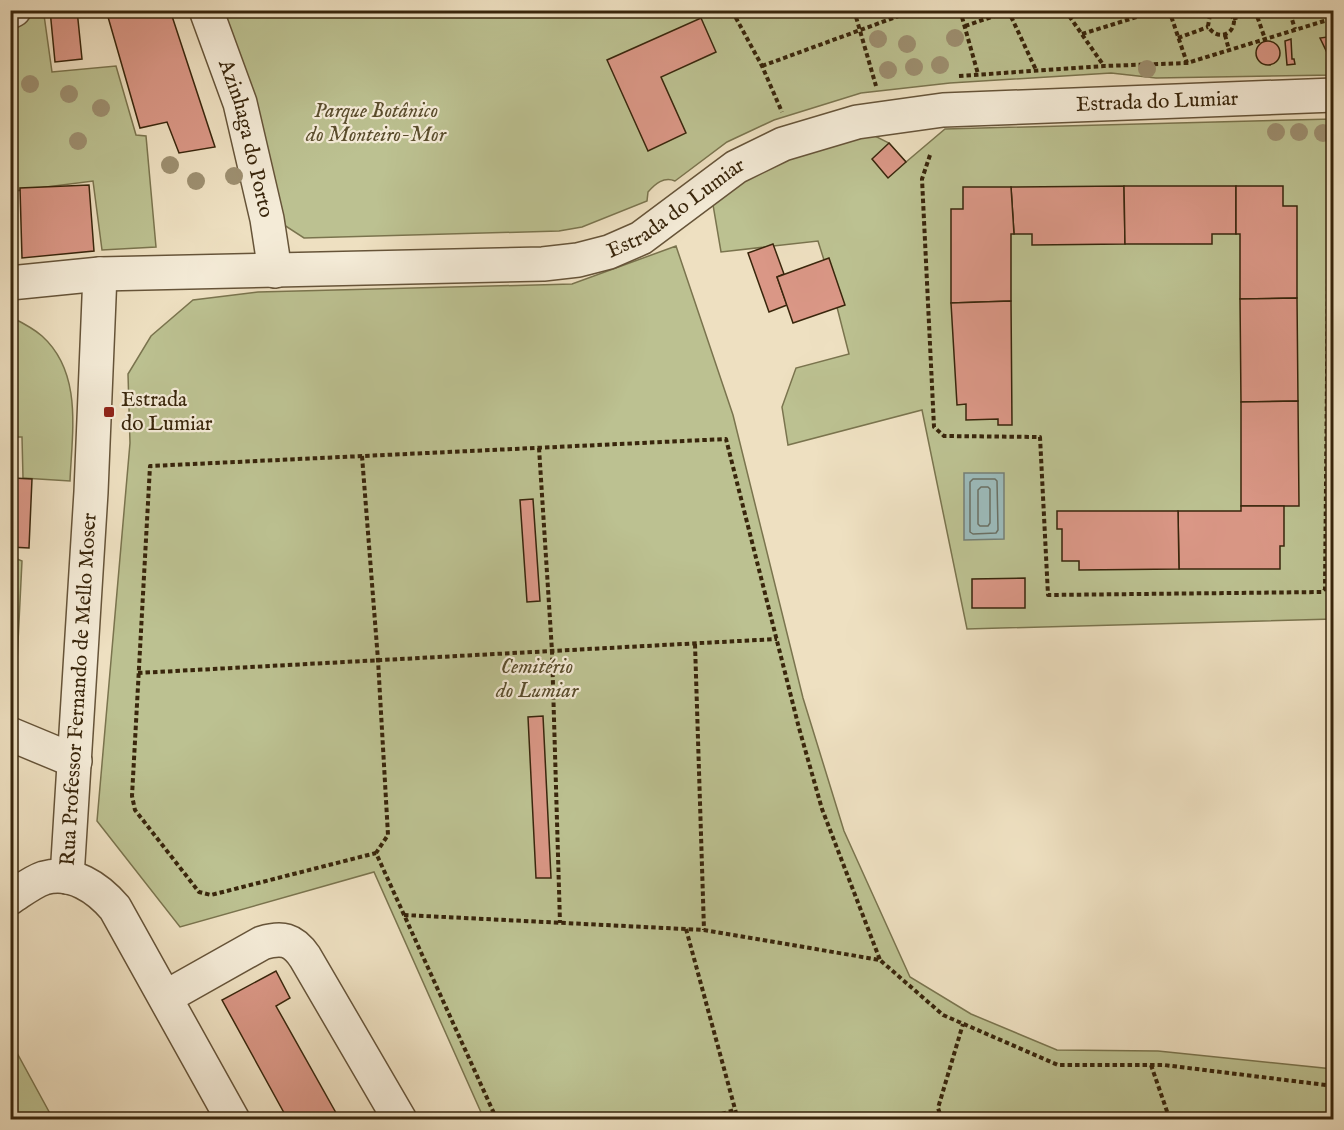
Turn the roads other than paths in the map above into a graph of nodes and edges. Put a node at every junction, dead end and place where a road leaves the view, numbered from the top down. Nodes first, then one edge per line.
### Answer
1 (206, 10) edge
2 (1334, 95) edge
3 (275, 271) junction
4 (100, 274) junction
5 (10, 283) edge
6 (10, 734) edge
7 (75, 760) junction
8 (67, 878) junction
9 (10, 898) edge
10 (166, 997) junction
11 (233, 1119) edge
12 (400, 1119) edge

1 - 3 street, Azinhaga do Porto
2 - 3 street, Estrada do Lumiar
3 - 4 street, Estrada do Lumiar
4 - 5 street, Estrada do Lumiar
4 - 7 street, Rua Professor Fernando de Mello Moser
6 - 7 street
7 - 8 street, Rua Professor Fernando de Mello Moser
8 - 9 street
8 - 10 street, Rua Professor Fernando de Mello Moser
10 - 11 street, Rua Professor Fernando de Mello Moser
10 - 12 street

